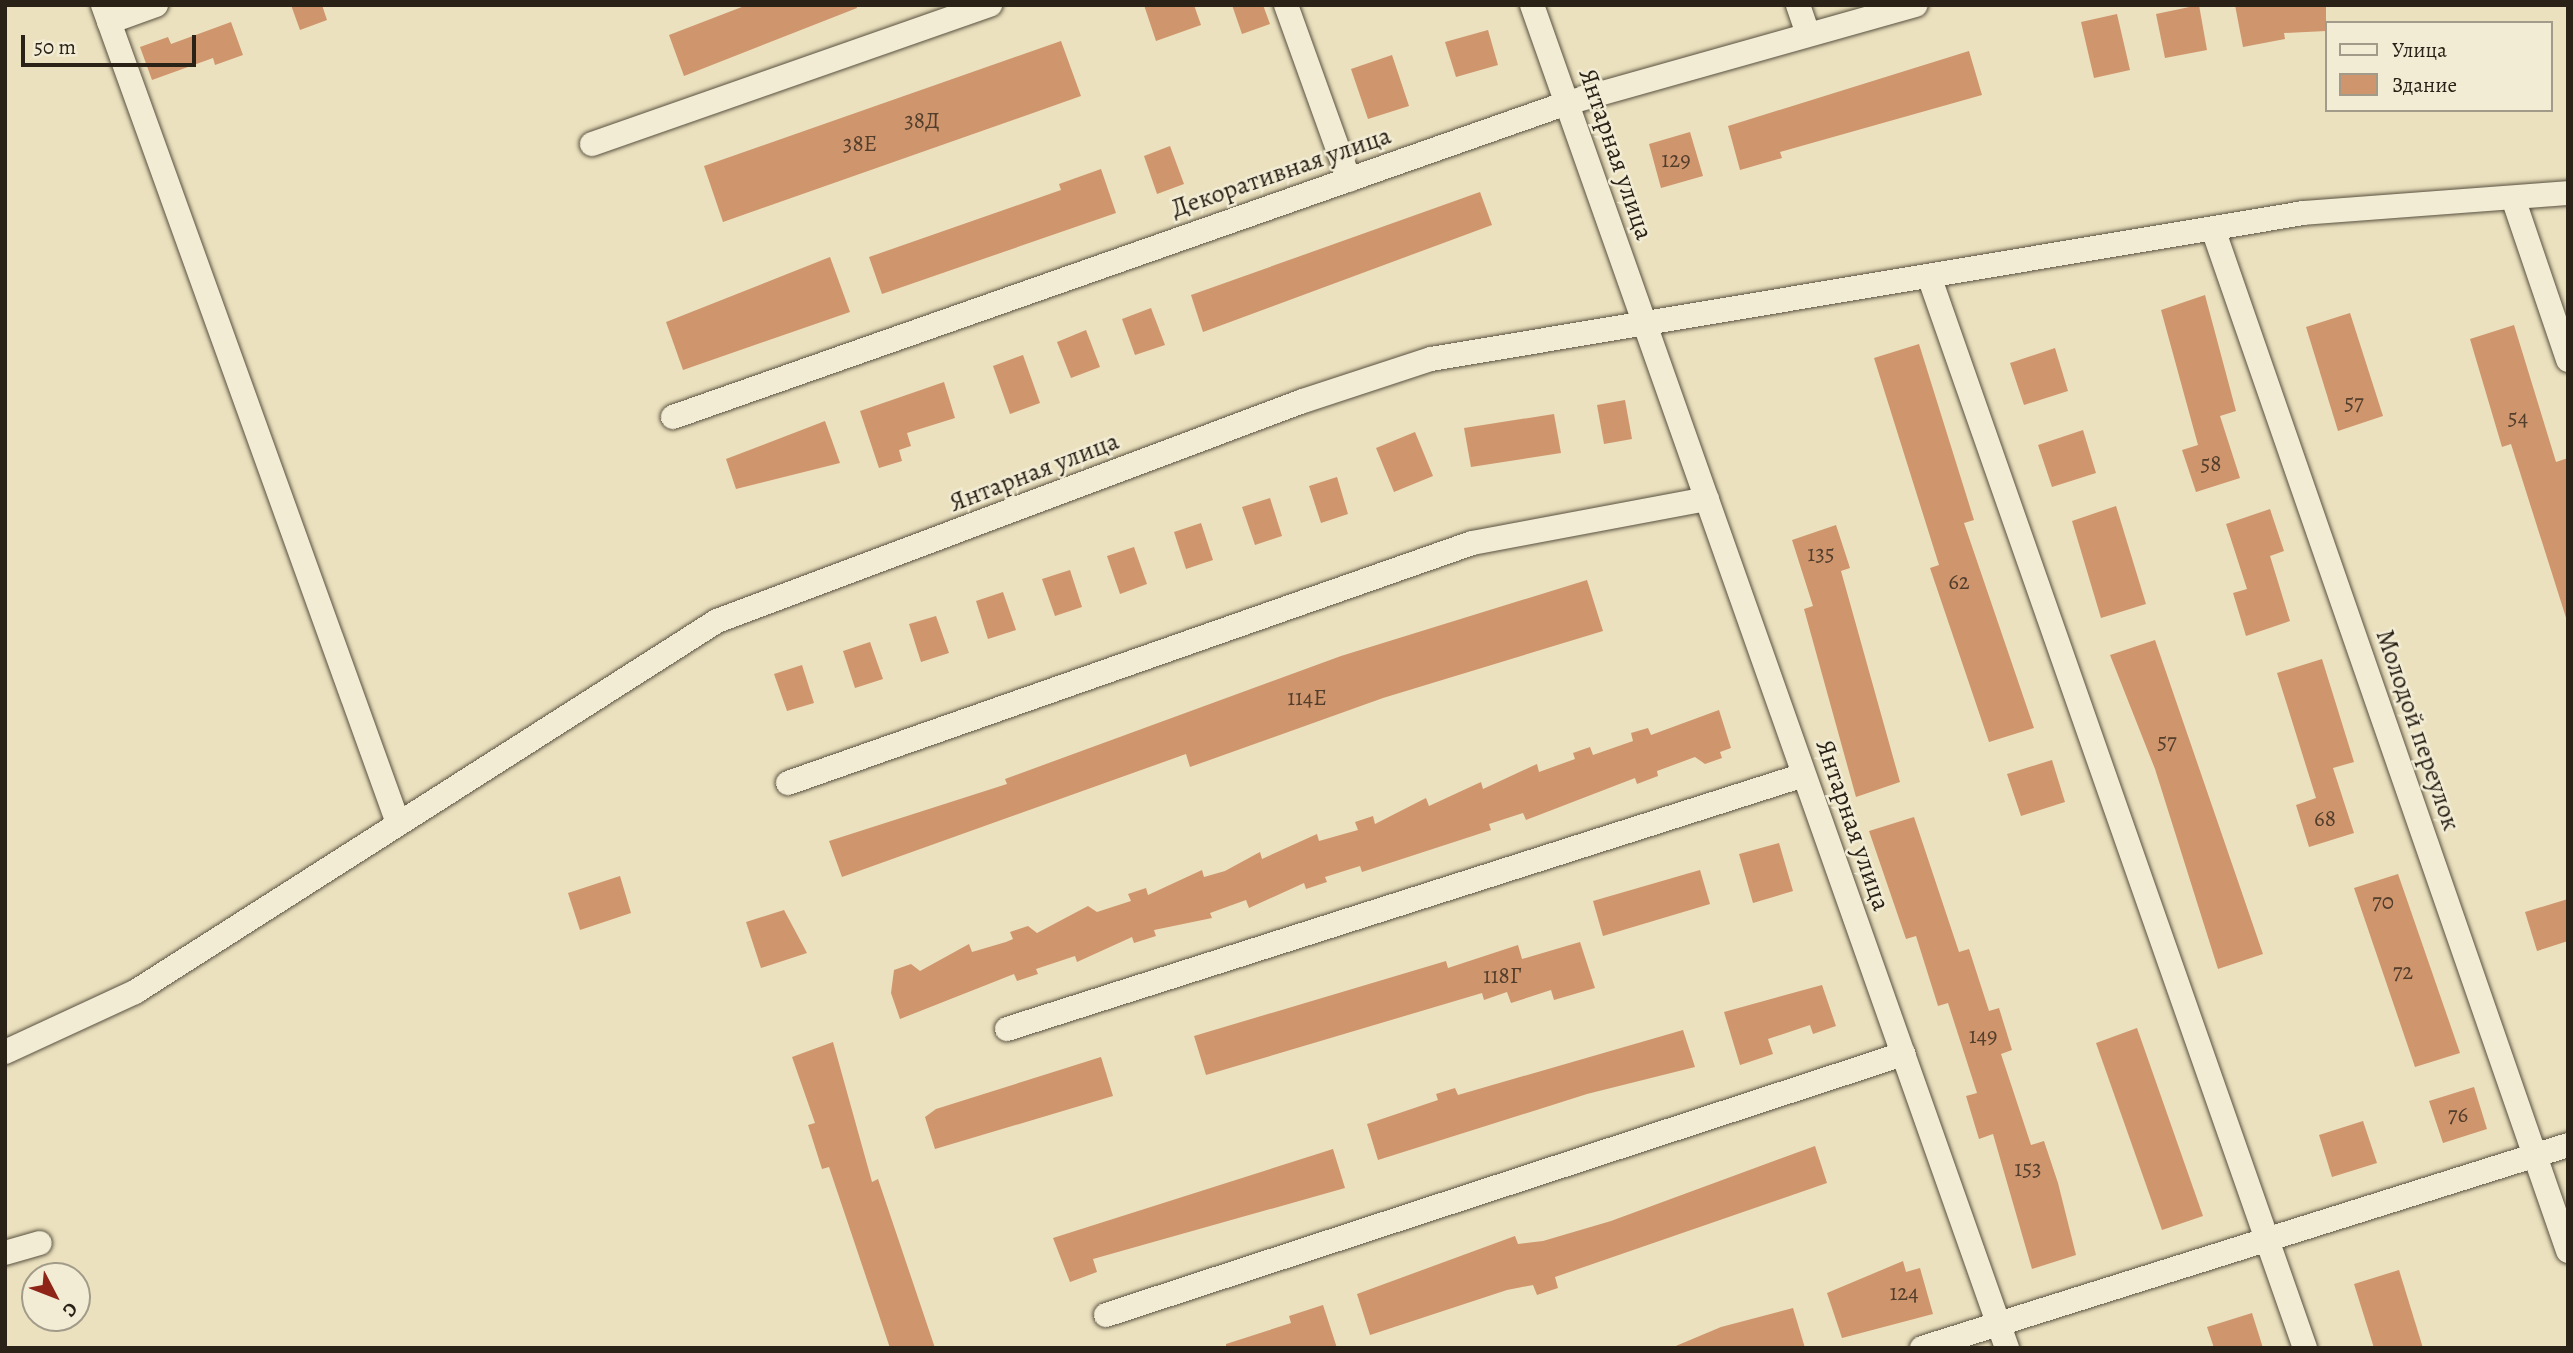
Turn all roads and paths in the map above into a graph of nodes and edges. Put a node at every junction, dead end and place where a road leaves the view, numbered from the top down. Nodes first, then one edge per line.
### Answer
1 (156, 5) edge
2 (990, 5) edge
3 (1286, 5) edge
4 (1532, 5) edge
5 (1798, 5) edge
6 (1915, 5) edge
7 (106, 14) edge
8 (1808, 34) junction
9 (1567, 103) junction
10 (592, 144) dead end
11 (1349, 180) junction
12 (2568, 193) edge
13 (2513, 198) junction
14 (2213, 229) junction
15 (1929, 276) junction
16 (1644, 323) junction
17 (2568, 360) edge
18 (673, 417) dead end
19 (1707, 499) junction
20 (1804, 775) junction
21 (788, 783) dead end
22 (397, 823) junction
23 (1007, 1029) dead end
24 (5, 1052) edge
25 (1903, 1054) junction
26 (2568, 1144) edge
27 (2535, 1156) junction
28 (2268, 1240) junction
29 (40, 1243) dead end
30 (2568, 1251) edge
31 (5, 1253) edge
32 (1106, 1315) dead end
33 (1997, 1322) junction
34 (1923, 1348) edge
35 (2007, 1348) edge
36 (2305, 1348) edge

1 - 7 street
2 - 10 street
3 - 11 street
4 - 9 street, Янтарная улица
5 - 8 street
6 - 8 street, Декоративная улица
7 - 22 street
8 - 9 street, Декоративная улица
9 - 11 street, Декоративная улица
9 - 16 street, Янтарная улица
11 - 18 street, Декоративная улица
12 - 13 street
13 - 14 street
13 - 17 street
14 - 15 street
14 - 27 street, Молодой переулок
15 - 16 street
15 - 28 street
16 - 19 street, Янтарная улица
16 - 22 street, Янтарная улица
19 - 20 street, Янтарная улица
19 - 21 street
20 - 23 street
20 - 25 street, Янтарная улица
22 - 24 street, Янтарная улица
25 - 32 street
25 - 33 street, Янтарная улица
26 - 27 street
27 - 28 street
27 - 30 street, Молодой переулок
28 - 33 street
28 - 36 street
29 - 31 street
33 - 34 street
33 - 35 street, Янтарная улица

